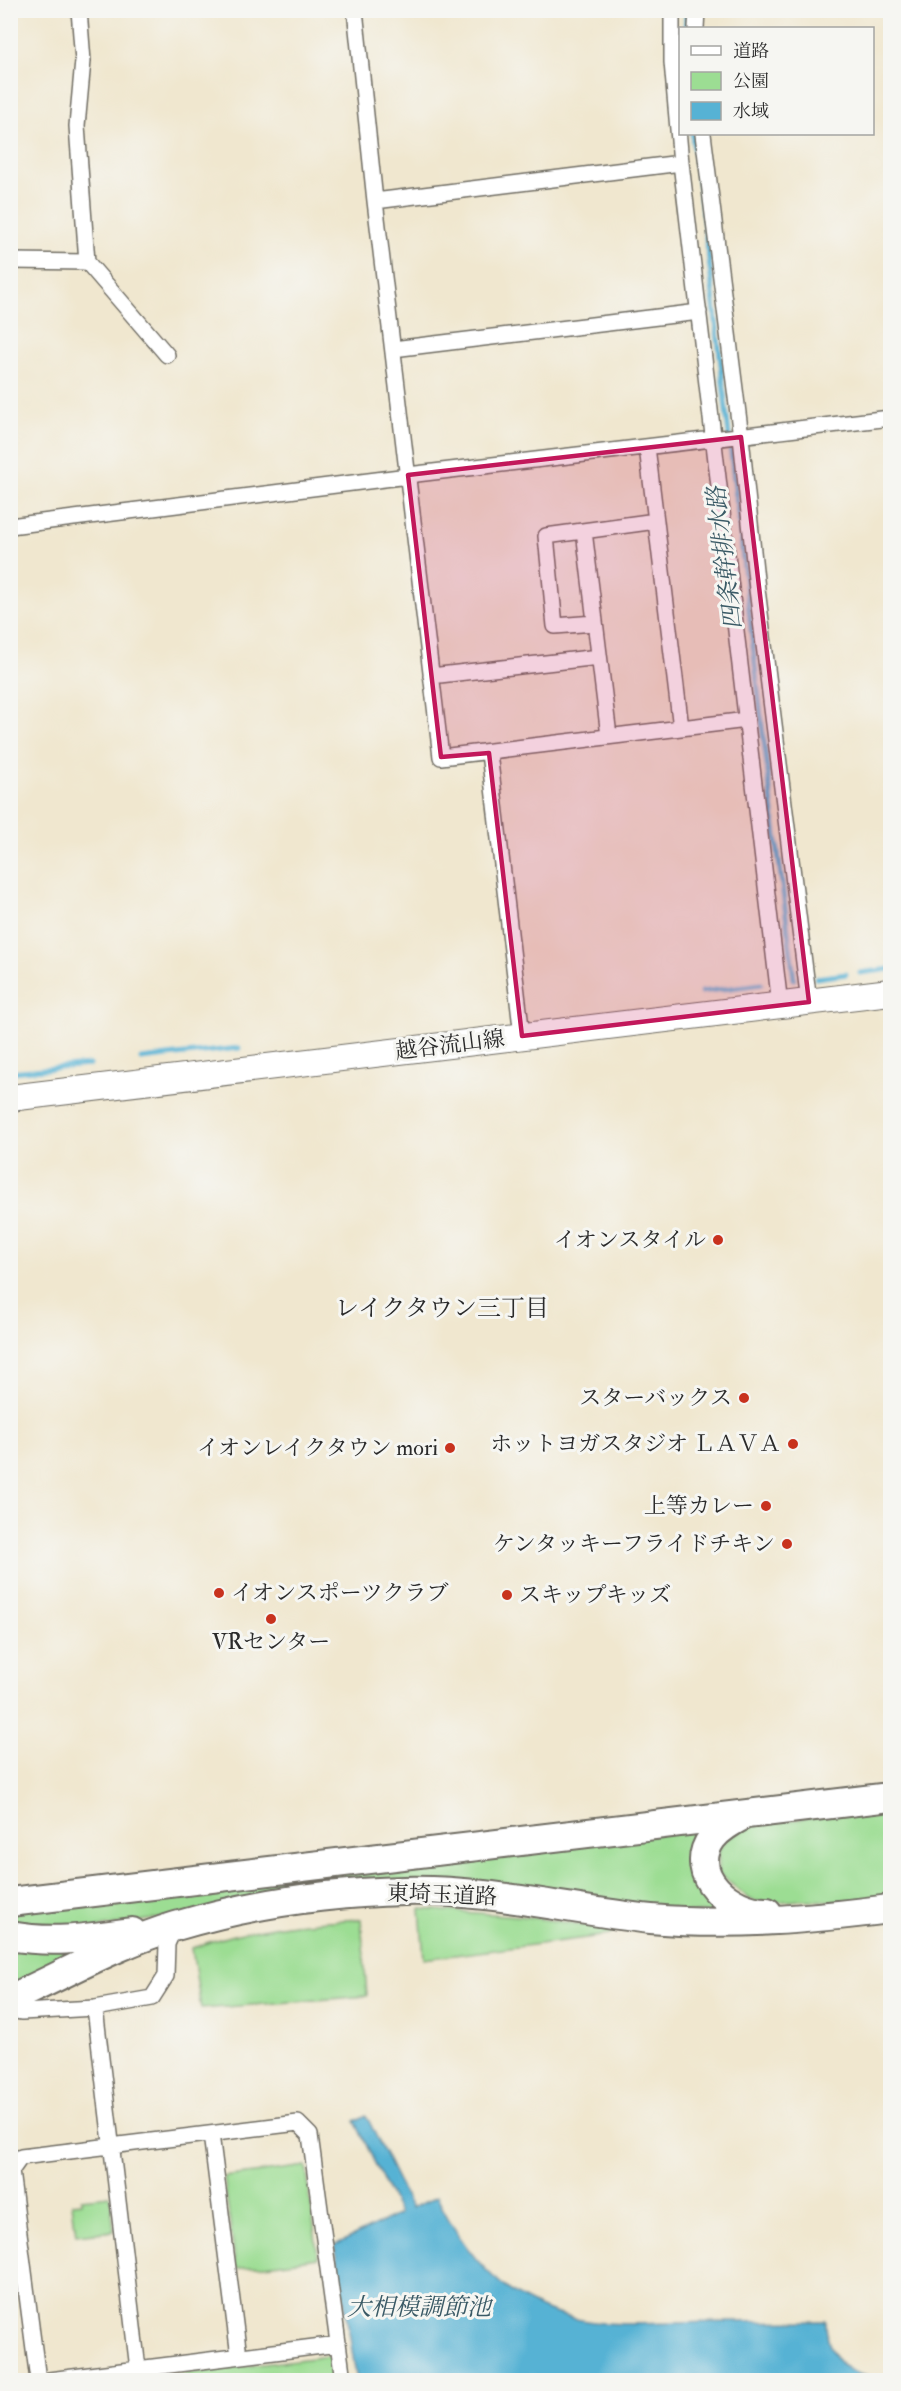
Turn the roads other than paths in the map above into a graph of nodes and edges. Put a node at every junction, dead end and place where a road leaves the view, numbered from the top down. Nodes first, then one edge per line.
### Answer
1 (79, 10) edge
2 (355, 10) edge
3 (672, 10) edge
4 (697, 10) edge
5 (696, 27) edge
6 (703, 135) edge
7 (681, 163) junction
8 (375, 201) junction
9 (10, 261) edge
10 (87, 262) junction
11 (699, 312) junction
12 (393, 349) junction
13 (167, 355) dead end
14 (891, 418) edge
15 (728, 438) junction
16 (647, 447) junction
17 (408, 475) junction
18 (656, 521) junction
19 (10, 526) edge
20 (584, 531) junction
21 (595, 623) junction
22 (600, 657) junction
23 (431, 676) junction
24 (747, 720) junction
25 (681, 728) junction
26 (609, 736) junction
27 (489, 753) junction
28 (891, 992) edge
29 (808, 1002) junction
30 (780, 1005) junction
31 (522, 1036) junction
32 (10, 1098) edge
33 (891, 1797) edge
34 (745, 1814) junction
35 (10, 1902) edge
36 (891, 1909) edge
37 (847, 1914) junction
38 (175, 1926) junction
39 (10, 1936) edge
40 (10, 1999) edge
41 (95, 2008) junction
42 (10, 2010) edge
43 (211, 2134) junction
44 (112, 2144) junction
45 (338, 2344) junction
46 (239, 2356) junction
47 (138, 2369) junction
48 (38, 2380) edge
49 (49, 2380) edge
50 (343, 2380) edge

1 - 10 street
2 - 8 street
3 - 7 street
4 - 5 street
6 - 15 street
7 - 8 street
7 - 11 street
8 - 12 street
9 - 10 street
10 - 13 street
11 - 12 street
11 - 15 street
12 - 17 street
14 - 15 street
15 - 16 street
15 - 24 street
15 - 29 street
16 - 17 street
16 - 18 street
17 - 19 street
17 - 23 street
18 - 20 street
18 - 25 street
20 - 21 street
20 - 21 street
21 - 22 street
22 - 23 street
22 - 26 street
23 - 27 street
24 - 25 street
24 - 30 street
25 - 26 street
26 - 27 street
27 - 31 street
28 - 29 main road, 越谷流山線
29 - 30 main road, 越谷流山線
30 - 31 main road, 越谷流山線
31 - 32 main road, 越谷流山線
33 - 34 highway, 東埼玉道路
34 - 35 highway, 東埼玉道路
34 - 37 highway
36 - 37 highway, 東埼玉道路
37 - 38 highway, 東埼玉道路
38 - 39 highway
38 - 40 highway, 東埼玉道路
38 - 41 street
41 - 42 street
41 - 44 street
43 - 44 street
43 - 45 street
43 - 46 street
44 - 47 street
44 - 48 street
45 - 46 street
45 - 50 street
46 - 47 street
47 - 49 street

